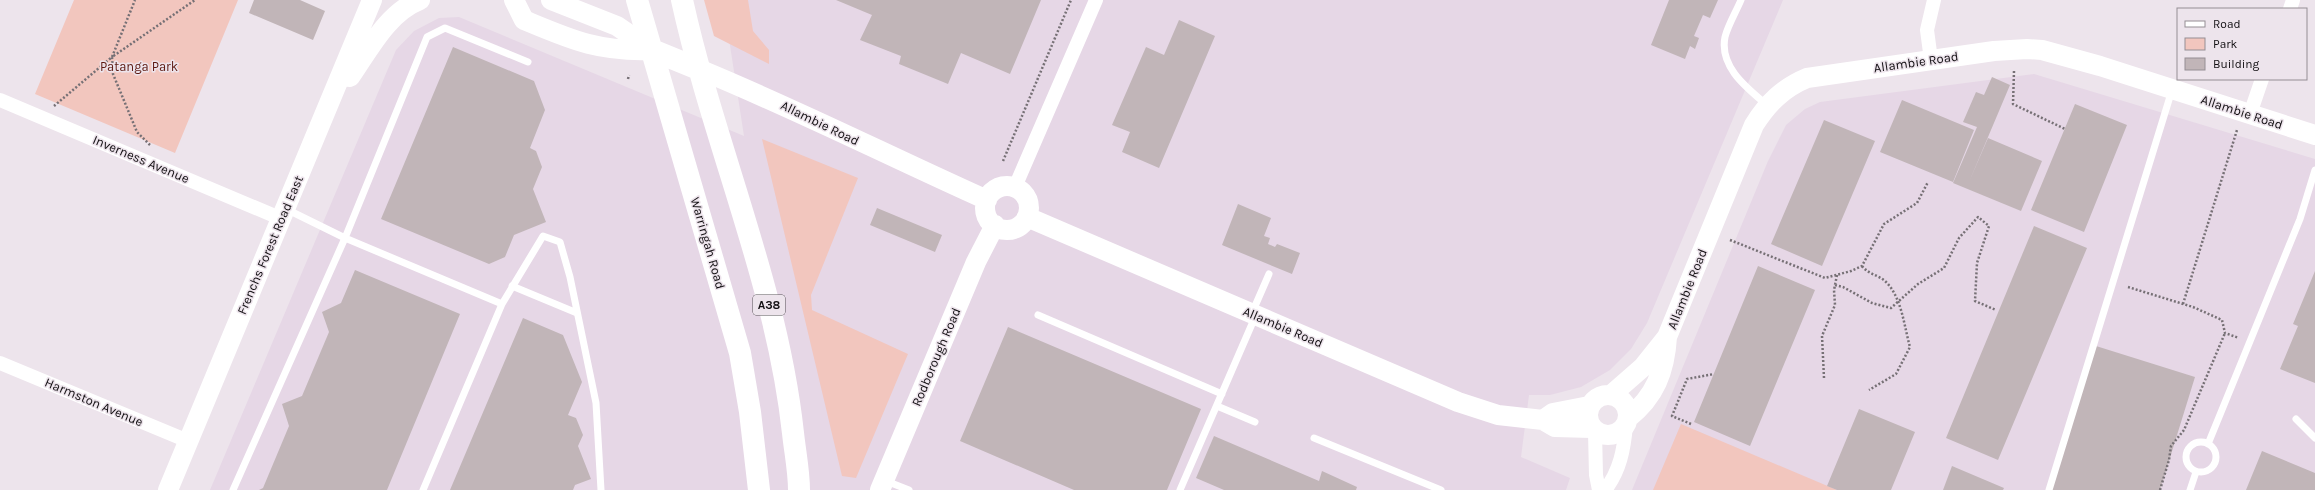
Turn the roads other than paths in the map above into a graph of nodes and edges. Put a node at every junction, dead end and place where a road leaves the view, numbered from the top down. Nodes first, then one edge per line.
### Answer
1 (372, 0) edge
2 (420, 0) edge
3 (514, 0) edge
4 (551, 0) edge
5 (637, 0) edge
6 (682, 0) edge
7 (1096, 0) edge
8 (1741, 0) edge
9 (1934, 0) edge
10 (652, 50) junction
11 (1930, 60) junction
12 (528, 62) dead end
13 (701, 70) junction
14 (2262, 80) edge
15 (2172, 90) junction
16 (0, 100) edge
17 (1767, 105) junction
18 (2250, 114) junction
19 (323, 120) junction
20 (2315, 135) edge
21 (2315, 170) edge
22 (1016, 187) junction
23 (987, 200) junction
24 (284, 214) junction
25 (1027, 217) junction
26 (995, 225) junction
27 (345, 238) junction
28 (1269, 274) dead end
29 (512, 286) junction
30 (502, 304) junction
31 (577, 313) junction
32 (1254, 314) junction
33 (1038, 315) dead end
34 (1667, 337) junction
35 (0, 363) edge
36 (1222, 394) junction
37 (1611, 395) junction
38 (1217, 406) junction
39 (1590, 406) junction
40 (2296, 419) dead end
41 (1543, 420) junction
42 (1255, 422) dead end
43 (1627, 422) junction
44 (1594, 430) junction
45 (1314, 438) dead end
46 (2315, 438) edge
47 (188, 441) junction
48 (2208, 444) junction
49 (2196, 472) junction
50 (882, 485) edge
51 (168, 490) edge
52 (233, 490) edge
53 (423, 490) edge
54 (601, 490) edge
55 (758, 490) edge
56 (799, 490) edge
57 (909, 490) edge
58 (1180, 490) edge
59 (1441, 490) edge
60 (1599, 490) edge
61 (1605, 490) edge
62 (2049, 490) edge
63 (2190, 490) edge

1 - 19 main road, Frenchs Forest Road East
2 - 19 main road
3 - 10 main road, Allambie Road
4 - 10 main road, Allambie Road
5 - 10 highway, Warringah Road
6 - 13 highway, A38
7 - 22 street
8 - 17 lane
9 - 11 street
10 - 13 highway, Allambie Road
10 - 55 highway, Warringah Road
11 - 15 main road, Allambie Road
11 - 17 main road, Allambie Road
12 - 27 lane
13 - 23 main road, Allambie Road
13 - 56 highway, A38
14 - 18 street
15 - 18 main road, Allambie Road
15 - 62 lane
16 - 24 street, Inverness Avenue
17 - 34 main road, Allambie Road
18 - 20 main road, Allambie Road
19 - 24 main road, Frenchs Forest Road East
21 - 48 lane
22 - 23 main road
22 - 25 main road
23 - 26 main road
24 - 27 lane
24 - 47 main road, Frenchs Forest Road East
25 - 26 main road
25 - 32 main road, Allambie Road
26 - 50 main road, Rodborough Road
27 - 30 lane
27 - 52 lane
28 - 32 lane
29 - 30 lane
29 - 31 lane
29 - 31 lane
30 - 53 lane
31 - 54 lane
32 - 36 lane
32 - 41 main road, Allambie Road
33 - 36 lane
34 - 37 main road, Allambie Road
34 - 43 main road, Allambie Road
35 - 47 street, Harmston Avenue
36 - 38 lane
37 - 39 main road
37 - 43 main road
38 - 42 lane
38 - 58 lane
39 - 41 main road
39 - 44 main road
40 - 46 lane
41 - 44 main road, Allambie Road
43 - 44 main road
43 - 61 street
44 - 60 street
45 - 59 lane
47 - 51 main road, Frenchs Forest Road East
48 - 49 lane
48 - 49 lane
49 - 63 lane
50 - 57 lane

